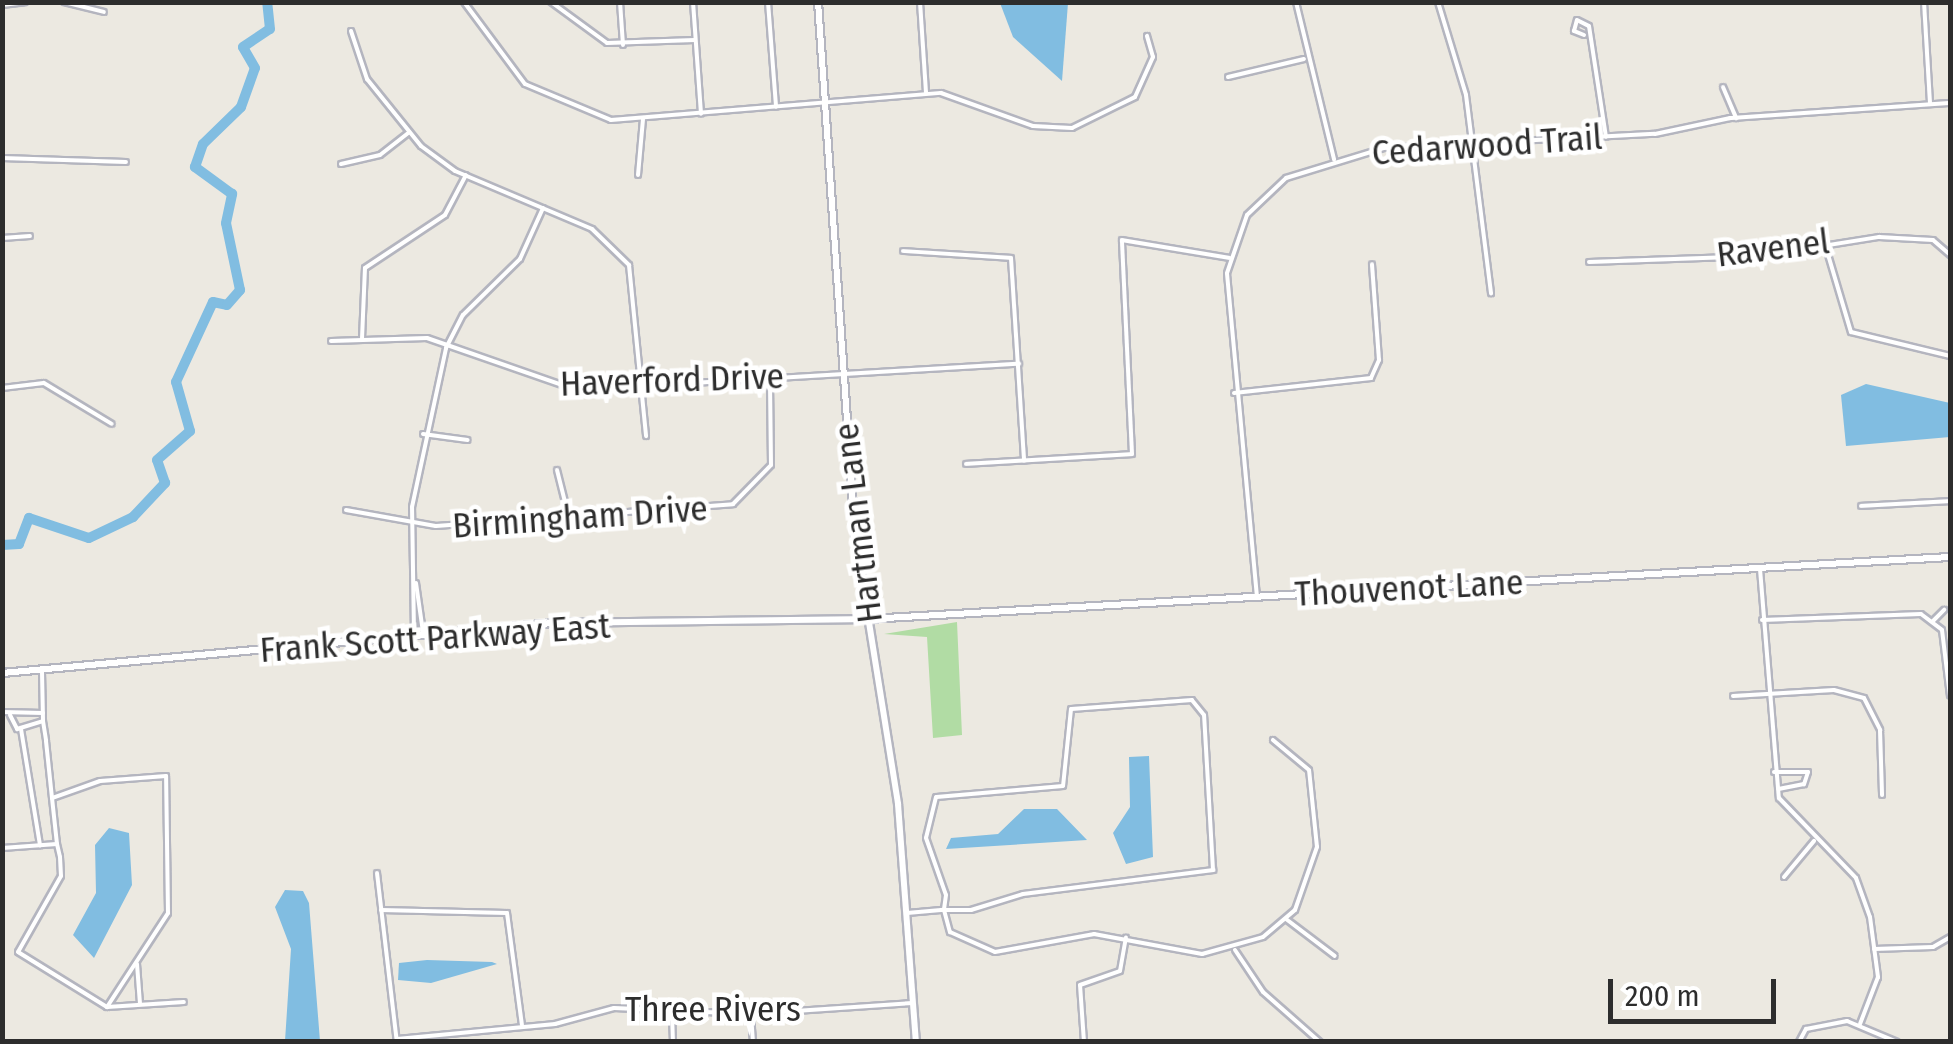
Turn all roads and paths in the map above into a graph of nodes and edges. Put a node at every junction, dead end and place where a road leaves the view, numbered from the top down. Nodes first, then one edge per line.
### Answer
1 (25, 2) edge
2 (64, 2) edge
3 (464, 2) edge
4 (551, 2) edge
5 (620, 2) edge
6 (693, 2) edge
7 (768, 2) edge
8 (818, 2) edge
9 (920, 2) edge
10 (1296, 2) edge
11 (1438, 2) edge
12 (1924, 2) edge
13 (2, 5) edge
14 (104, 12) dead end
15 (351, 31) dead end
16 (1584, 34) dead end
17 (1147, 36) dead end
18 (695, 40) junction
19 (623, 44) junction
20 (1304, 59) junction
21 (1228, 76) dead end
22 (1723, 88) dead end
23 (926, 93) junction
24 (1950, 103) edge
25 (824, 104) junction
26 (1930, 104) junction
27 (776, 108) junction
28 (701, 114) junction
29 (1736, 118) junction
30 (643, 119) junction
31 (409, 132) junction
32 (1606, 137) junction
33 (1468, 143) junction
34 (2, 158) edge
35 (1334, 158) junction
36 (126, 162) dead end
37 (341, 164) dead end
38 (466, 175) junction
39 (638, 175) dead end
40 (543, 208) junction
41 (30, 236) dead end
42 (2, 238) edge
43 (1824, 241) junction
44 (903, 251) dead end
45 (1950, 255) edge
46 (1229, 258) junction
47 (1590, 262) dead end
48 (1372, 264) dead end
49 (1490, 293) dead end
50 (362, 339) junction
51 (331, 341) dead end
52 (448, 342) junction
53 (1950, 356) edge
54 (1019, 364) junction
55 (842, 375) junction
56 (770, 378) junction
57 (642, 387) junction
58 (2, 388) edge
59 (1234, 393) junction
60 (112, 424) dead end
61 (424, 434) junction
62 (646, 436) dead end
63 (468, 440) dead end
64 (1024, 461) junction
65 (966, 464) dead end
66 (557, 470) dead end
67 (1950, 501) edge
68 (1861, 506) dead end
69 (346, 510) dead end
70 (568, 518) junction
71 (414, 526) junction
72 (1950, 557) edge
73 (1760, 569) junction
74 (1256, 596) junction
75 (1944, 610) dead end
76 (868, 619) junction
77 (1762, 620) junction
78 (1934, 621) junction
79 (418, 632) junction
80 (42, 672) junction
81 (2, 673) edge
82 (1734, 696) dead end
83 (1950, 696) edge
84 (1767, 697) junction
85 (2, 712) edge
86 (43, 713) junction
87 (10, 715) junction
88 (44, 721) junction
89 (21, 728) junction
90 (1273, 740) dead end
91 (1774, 772) junction
92 (1777, 789) junction
93 (1882, 795) dead end
94 (52, 798) junction
95 (1814, 841) junction
96 (57, 844) junction
97 (40, 845) junction
98 (2, 848) edge
99 (377, 873) dead end
100 (1784, 878) dead end
101 (380, 910) junction
102 (944, 910) junction
103 (907, 913) junction
104 (1286, 919) junction
105 (1950, 937) edge
106 (1126, 938) junction
107 (1874, 949) junction
108 (1236, 950) junction
109 (1336, 956) dead end
110 (136, 963) junction
111 (184, 1002) dead end
112 (913, 1003) junction
113 (140, 1004) junction
114 (106, 1006) junction
115 (672, 1014) junction
116 (751, 1014) junction
117 (1860, 1024) junction
118 (522, 1026) junction
119 (397, 1040) edge
120 (672, 1042) edge
121 (753, 1042) edge
122 (916, 1042) edge
123 (1084, 1042) edge
124 (1320, 1042) edge
125 (1799, 1042) edge
126 (1896, 1042) edge

1 - 13 street
2 - 14 street
3 - 30 street
4 - 19 street
5 - 19 street
6 - 18 street
7 - 27 street
8 - 25 main road, Hartman Lane
9 - 23 street
10 - 20 street
11 - 33 street
12 - 26 street
15 - 31 street
16 - 32 street
17 - 23 street
18 - 19 street
18 - 28 street
20 - 21 street
20 - 35 street
22 - 29 street
23 - 25 street
24 - 26 street, Cedarwood Trail
25 - 27 street
25 - 55 main road, Hartman Lane
26 - 29 street, Cedarwood Trail
27 - 28 street
28 - 30 street
29 - 32 street, Cedarwood Trail
30 - 39 street
31 - 37 street
31 - 38 street
32 - 33 street, Cedarwood Trail
33 - 35 street, Cedarwood Trail
33 - 49 street
34 - 36 street
35 - 46 street, Cedarwood Trail
38 - 40 street
38 - 50 street
40 - 52 street
40 - 57 street
41 - 42 street
43 - 45 street, Ravenel
43 - 47 street, Ravenel
43 - 53 street
44 - 54 street
46 - 59 street
46 - 64 street
48 - 59 street
50 - 51 street, Haverford Drive
50 - 52 street, Haverford Drive
52 - 57 street, Haverford Drive
52 - 61 street
54 - 55 street, Haverford Drive
54 - 64 street
55 - 56 street, Haverford Drive
55 - 76 main road, Hartman Lane
56 - 57 street, Haverford Drive
56 - 70 street, Birmingham Drive
57 - 62 street
58 - 60 street
59 - 74 street
61 - 63 street
61 - 71 street
64 - 65 street
66 - 70 street
67 - 68 street
69 - 71 street, Birmingham Drive
70 - 71 street, Birmingham Drive
71 - 79 street
72 - 73 main road, Thouvenot Lane
73 - 74 main road, Thouvenot Lane
73 - 77 street
74 - 76 main road, Thouvenot Lane
75 - 78 street
76 - 79 main road, Frank Scott Parkway East
76 - 103 main road, Hartman Lane
77 - 78 street
77 - 84 street
78 - 83 street
79 - 80 main road, Frank Scott Parkway East
80 - 81 main road, Frank Scott Parkway East
80 - 86 street
82 - 84 street
84 - 91 street
84 - 93 street
85 - 87 street
86 - 87 street
86 - 88 street
87 - 89 street
88 - 89 street
88 - 94 street
89 - 97 street
90 - 104 street
91 - 92 street
91 - 92 street
92 - 95 street
94 - 96 street
94 - 110 street
95 - 100 street
95 - 107 street
96 - 97 street
96 - 114 street
97 - 98 street
99 - 101 street
101 - 118 street
101 - 119 street
102 - 102 street
102 - 103 street
102 - 106 street
103 - 112 main road, Hartman Lane
104 - 108 street
104 - 109 street
105 - 107 street
106 - 108 street
106 - 123 street
107 - 117 street
108 - 124 street
110 - 113 street
110 - 114 street
111 - 113 street
112 - 116 street, Three Rivers
112 - 122 main road, Hartman Lane
113 - 114 street
115 - 116 street, Three Rivers
115 - 118 street, Three Rivers
115 - 120 street
116 - 121 street
117 - 125 street
117 - 126 street
118 - 119 street, Three Rivers

